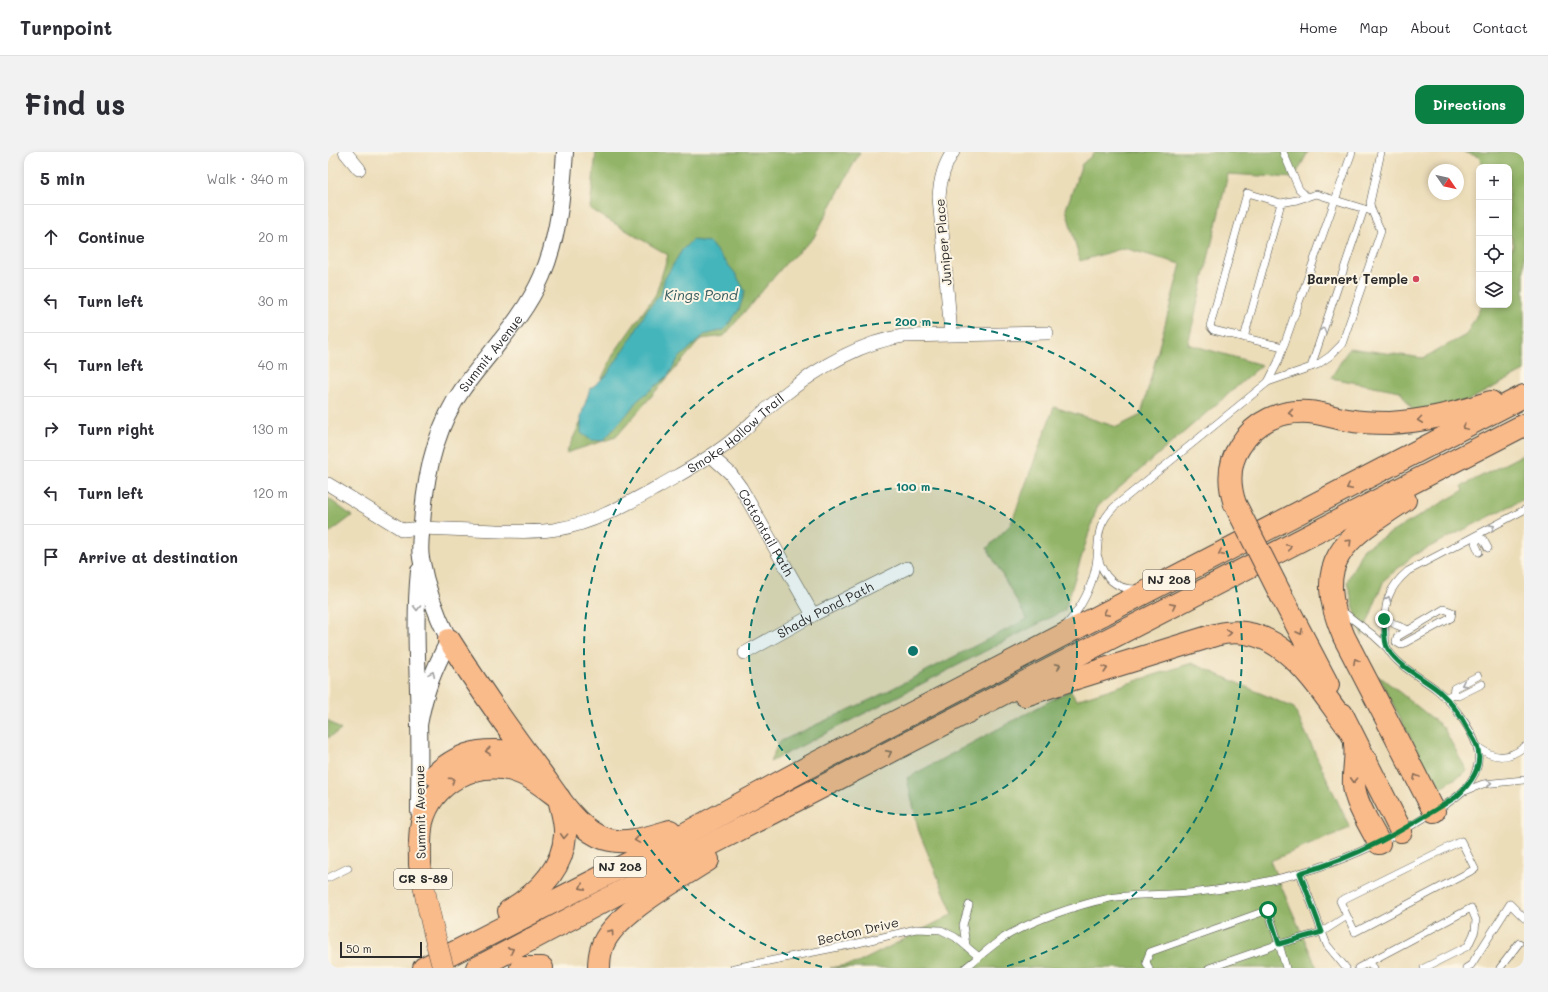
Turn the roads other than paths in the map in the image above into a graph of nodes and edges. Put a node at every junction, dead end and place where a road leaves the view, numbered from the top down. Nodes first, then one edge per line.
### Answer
1 (346, 152) edge
2 (565, 152) edge
3 (953, 152) edge
4 (1283, 152) edge
5 (1352, 152) edge
6 (1381, 152) edge
7 (359, 169) dead end
8 (1307, 197) junction
9 (1335, 200) junction
10 (1281, 203) junction
11 (1368, 210) junction
12 (1047, 333) dead end
13 (951, 334) junction
14 (1244, 338) junction
15 (1283, 347) junction
16 (1311, 367) junction
17 (1268, 382) junction
18 (1524, 390) edge
19 (1524, 396) edge
20 (1524, 425) edge
21 (1524, 429) edge
22 (711, 456) junction
23 (328, 484) edge
24 (1524, 510) edge
25 (421, 528) junction
26 (1478, 536) junction
27 (1488, 548) dead end
28 (1479, 552) dead end
29 (1097, 553) junction
30 (420, 555) junction
31 (907, 568) dead end
32 (1154, 588) junction
33 (1330, 595) junction
34 (812, 615) junction
35 (1384, 617) junction
36 (1409, 630) junction
37 (449, 640) junction
38 (1396, 642) junction
39 (1047, 643) junction
40 (1387, 647) junction
41 (745, 653) dead end
42 (1478, 676) dead end
43 (1482, 684) dead end
44 (1453, 694) junction
45 (1445, 698) junction
46 (419, 725) junction
47 (936, 729) junction
48 (1351, 734) junction
49 (1477, 746) junction
50 (1524, 747) edge
51 (527, 754) junction
52 (814, 764) junction
53 (854, 770) junction
54 (1524, 780) edge
55 (1456, 797) junction
56 (559, 798) junction
57 (1434, 811) junction
58 (418, 812) junction
59 (1401, 831) junction
60 (1379, 843) junction
61 (420, 864) junction
62 (348, 868) dead end
63 (1300, 873) junction
64 (328, 878) edge
65 (969, 905) dead end
66 (1347, 916) junction
67 (1524, 918) edge
68 (1322, 932) junction
69 (1519, 943) dead end
70 (1279, 944) junction
71 (966, 945) junction
72 (979, 957) junction
73 (1369, 962) junction
74 (412, 968) edge
75 (424, 968) edge
76 (443, 968) edge
77 (477, 968) edge
78 (520, 968) edge
79 (542, 968) edge
80 (600, 968) edge
81 (734, 968) edge
82 (965, 968) edge
83 (1148, 968) edge
84 (1209, 968) edge
85 (1286, 968) edge
86 (1346, 968) edge
87 (1358, 968) edge
88 (1374, 968) edge
89 (1424, 968) edge
90 (1466, 968) edge
91 (1500, 968) edge

1 - 7 street
2 - 25 street, Summit Avenue / CR S-89
3 - 13 street, Juniper Place
4 - 8 lane
5 - 9 lane
6 - 11 lane
8 - 9 lane
8 - 10 lane
9 - 11 lane
9 - 15 lane
10 - 14 lane
10 - 14 lane
16 -> 11 lane
11 - 16 lane
12 - 13 street, Smoke Hollow Trail
13 - 22 street, Smoke Hollow Trail
14 - 15 lane
15 - 17 lane
16 - 17 lane
17 - 29 lane
18 -> 48 highway, bridge
19 -> 32 highway, NJ 208
47 -> 20 highway, NJ 208
33 -> 21 highway
22 - 25 street, Smoke Hollow Trail
22 - 34 street, Cottontail Path
23 - 25 street, Smoke Hollow Trail
26 -> 24 lane
25 - 30 street, Summit Avenue / CR S-89
26 - 27 lane
26 - 28 lane
35 -> 26 lane
29 - 32 lane
29 - 39 lane
30 - 37 street, Summit Avenue / CR S-89
30 -> 46 street, Summit Avenue / CR S-89
31 - 34 street, Shady Pond Path
32 -> 39 highway, NJ 208
33 - 40 lane
57 -> 33 highway
34 - 41 street, Shady Pond Path
35 - 36 lane
35 - 40 lane
36 - 38 lane
36 - 38 lane
46 -> 37 street, Summit Avenue / CR S-89
37 - 51 highway
38 - 40 lane
39 - 52 highway, NJ 208
40 - 45 lane
42 -> 44 lane
43 - 44 lane
44 - 45 lane
45 - 49 lane
46 - 58 street, Summit Avenue / CR S-89
47 -> 48 highway
53 -> 47 highway, NJ 208
48 - 59 highway
48 -> 60 highway
49 - 50 lane
49 - 55 lane
51 - 56 highway
51 -> 58 highway
52 -> 56 highway
52 -> 75 highway, NJ 208
77 -> 53 highway, NJ 208
80 -> 53 highway
55 -> 54 lane
55 - 57 lane
61 -> 56 highway
56 -> 74 highway
57 - 59 lane
58 - 61 main road, Summit Avenue / CR S-89
59 - 60 lane
60 - 63 lane
61 - 76 main road, Summit Avenue / CR S-89, bridge
62 - 64 lane
63 - 68 lane
63 - 72 lane
65 - 71 lane
66 - 66 lane
66 - 68 lane
67 - 90 lane
68 - 70 lane
68 - 86 lane
69 - 91 lane
70 - 83 lane
70 - 84 lane
70 - 85 lane
71 - 72 lane, Becton Drive
71 - 81 lane, Becton Drive
72 - 82 lane
73 - 87 lane
73 - 88 lane
73 - 89 lane
78 - 79 highway

